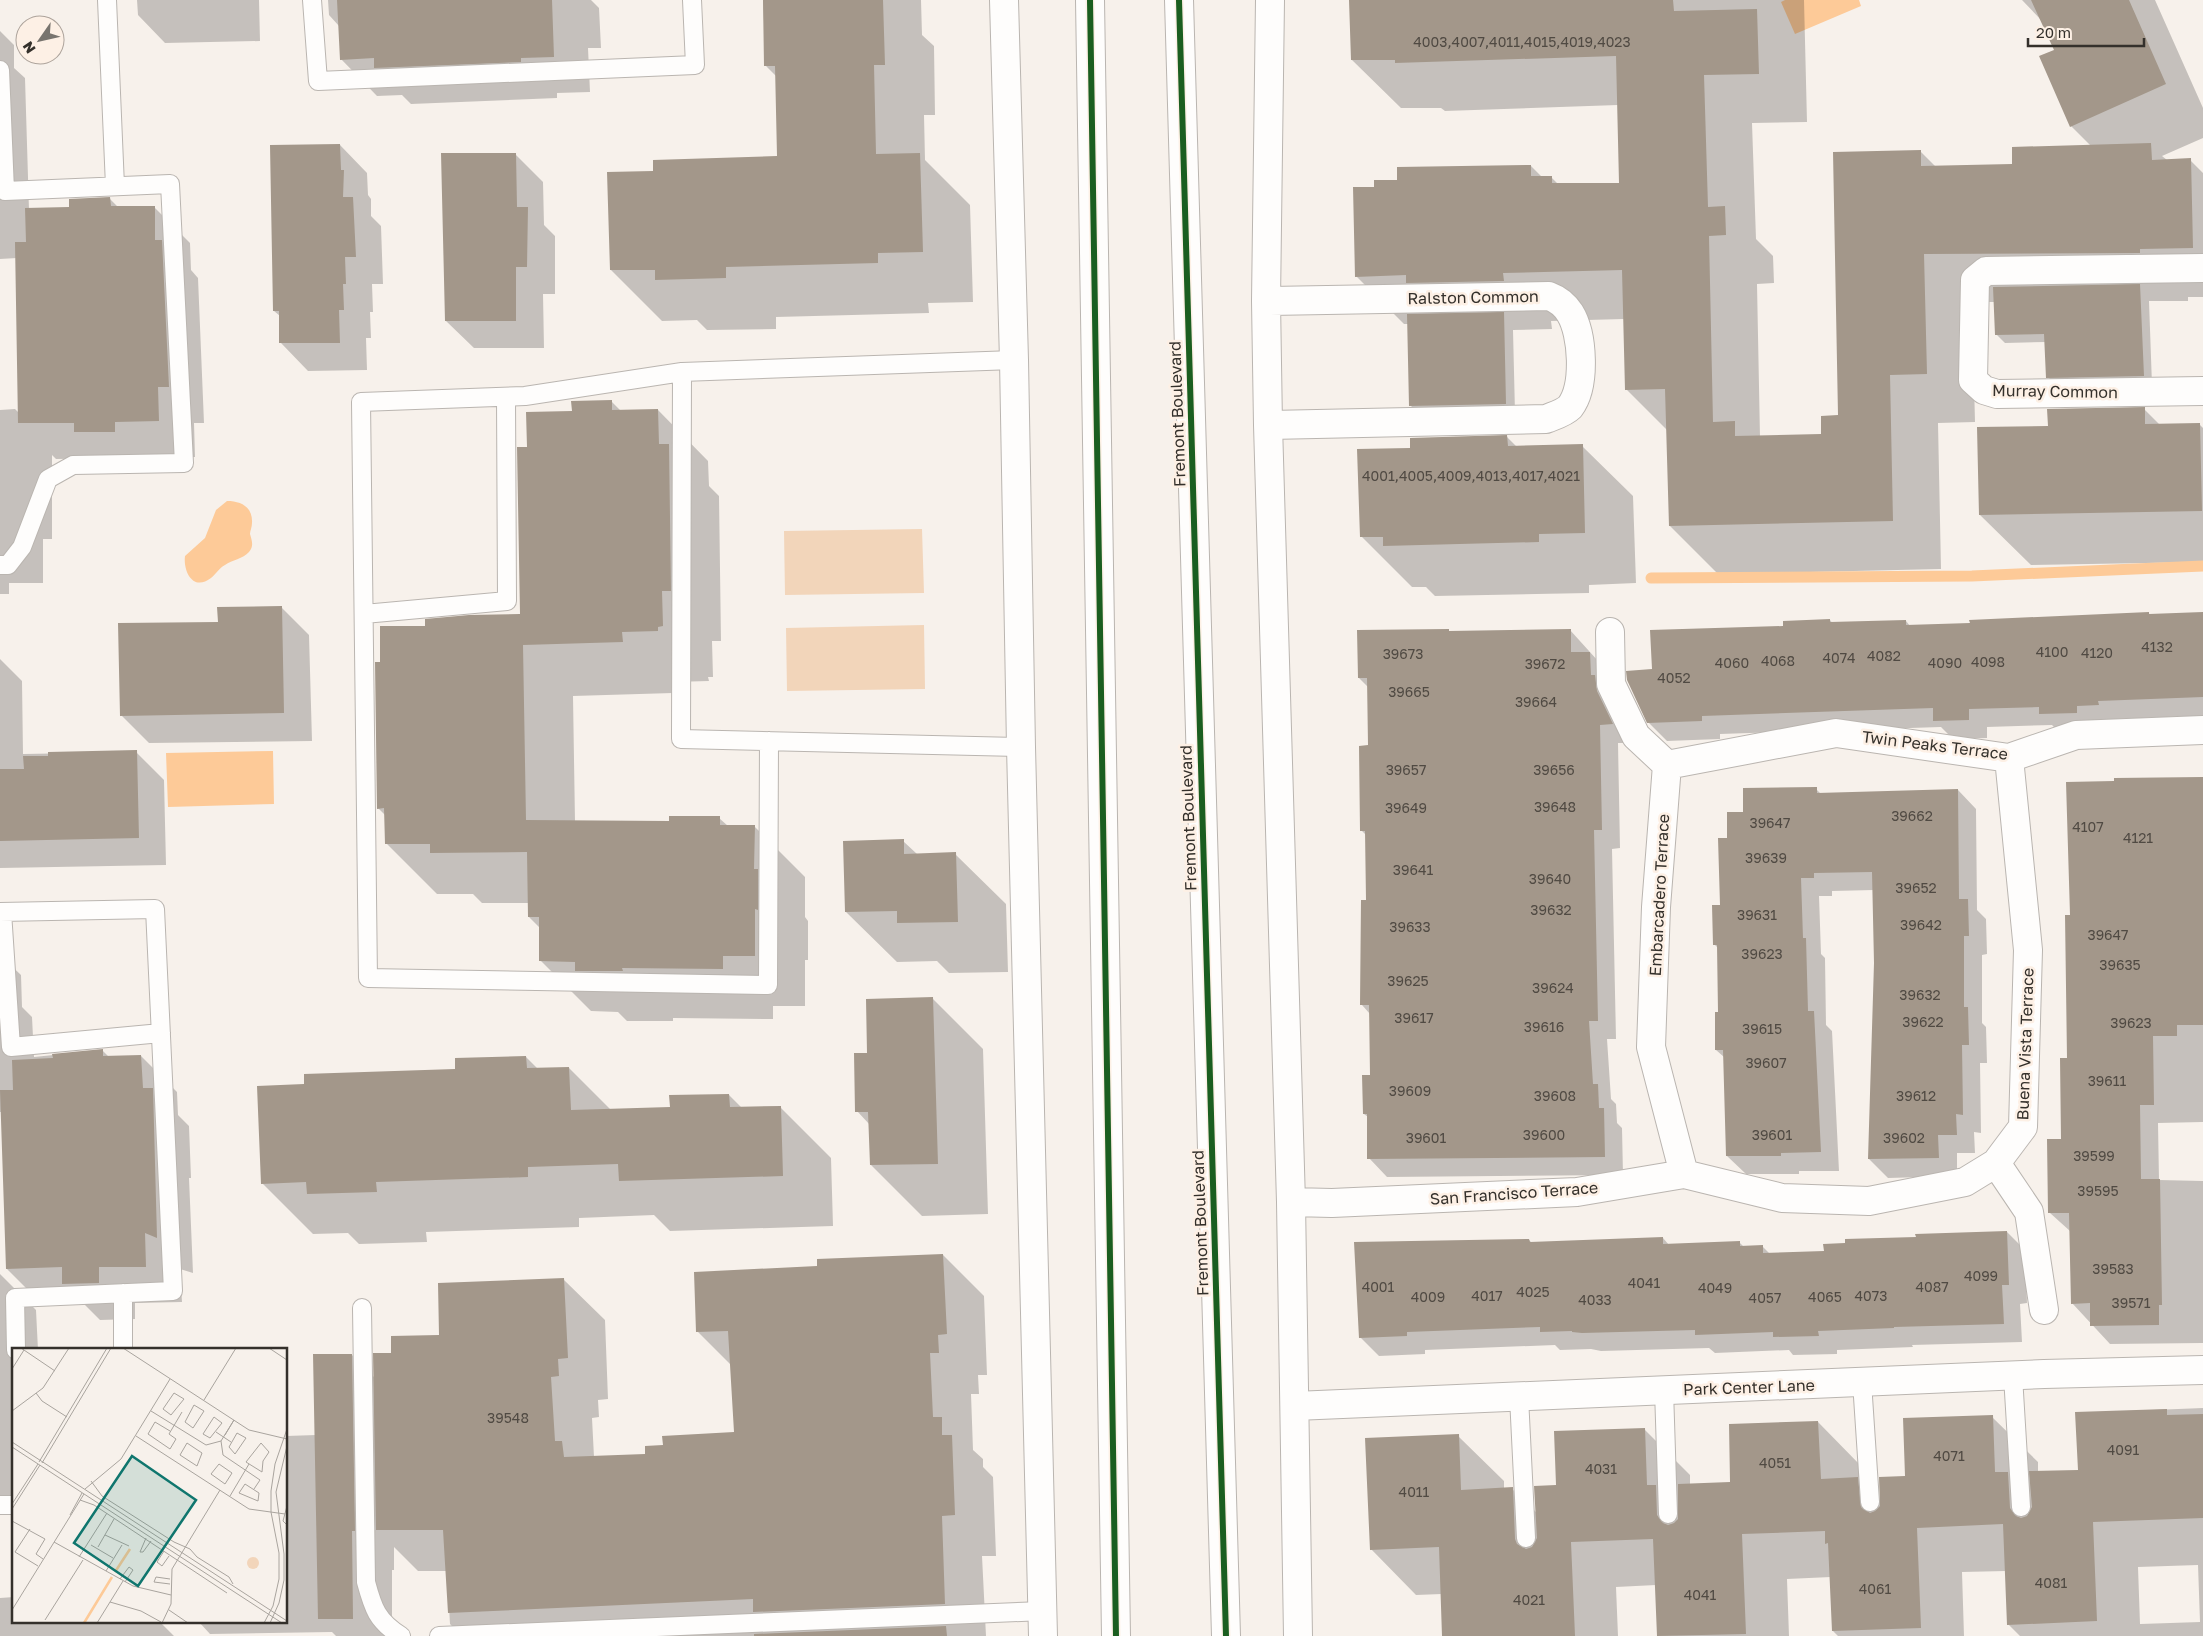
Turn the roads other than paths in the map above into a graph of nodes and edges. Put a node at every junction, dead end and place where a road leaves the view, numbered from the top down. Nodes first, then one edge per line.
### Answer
1 (107, 0) edge
2 (312, 0) edge
3 (692, 0) edge
4 (1004, 0) edge
5 (1090, 0) edge
6 (1178, 0) edge
7 (1270, 0) edge
8 (0, 70) edge
9 (115, 186) junction
10 (2203, 268) edge
11 (1266, 301) junction
12 (1014, 360) junction
13 (682, 372) junction
14 (2203, 391) edge
15 (506, 397) junction
16 (1268, 425) junction
17 (0, 565) edge
18 (364, 614) junction
19 (1610, 632) dead end
20 (2203, 730) edge
21 (769, 741) junction
22 (1021, 747) junction
23 (2009, 758) junction
24 (1667, 765) junction
25 (1, 912) edge
26 (161, 1034) junction
27 (1996, 1163) junction
28 (1684, 1174) junction
29 (1291, 1202) junction
30 (122, 1293) junction
31 (362, 1308) dead end
32 (2044, 1310) dead end
33 (16, 1348) edge
34 (123, 1348) edge
35 (2203, 1370) edge
36 (2013, 1376) junction
37 (1862, 1382) junction
38 (1664, 1390) junction
39 (1519, 1397) junction
40 (1294, 1406) junction
41 (1870, 1502) dead end
42 (2021, 1507) dead end
43 (1668, 1514) dead end
44 (1526, 1538) dead end
45 (1043, 1624) edge
46 (401, 1636) edge
47 (439, 1636) edge
48 (1116, 1636) edge
49 (1226, 1636) edge
50 (1298, 1636) edge

1 - 9 lane
2 - 3 lane
4 - 12 street
5 - 48 street
6 - 49 street, Fremont Boulevard
7 - 11 street
8 - 9 lane
9 - 17 lane
10 - 14 street, Murray Common
11 - 16 street
11 - 16 street, Ralston Common
12 - 13 lane
12 - 22 street
13 - 15 lane
13 - 21 lane
15 - 18 lane
15 - 18 lane
16 - 29 street
18 - 21 lane
19 - 24 street
20 - 23 street, Twin Peaks Terrace
21 - 22 lane
22 - 45 street
23 - 24 street, Twin Peaks Terrace
23 - 27 street, Buena Vista Terrace
24 - 28 street, Embarcadero Terrace
25 - 26 lane
25 - 26 lane
26 - 30 lane
27 - 28 street, San Francisco Terrace
27 - 32 street
28 - 29 street, San Francisco Terrace
29 - 40 street
30 - 33 lane
30 - 34 lane
31 - 46 lane
35 - 36 street, Park Center Lane
36 - 37 street, Park Center Lane
36 - 42 lane
37 - 38 street, Park Center Lane
37 - 41 lane
38 - 39 street, Park Center Lane
38 - 43 lane
39 - 40 street, Park Center Lane
39 - 44 lane
40 - 50 street
45 - 47 lane

